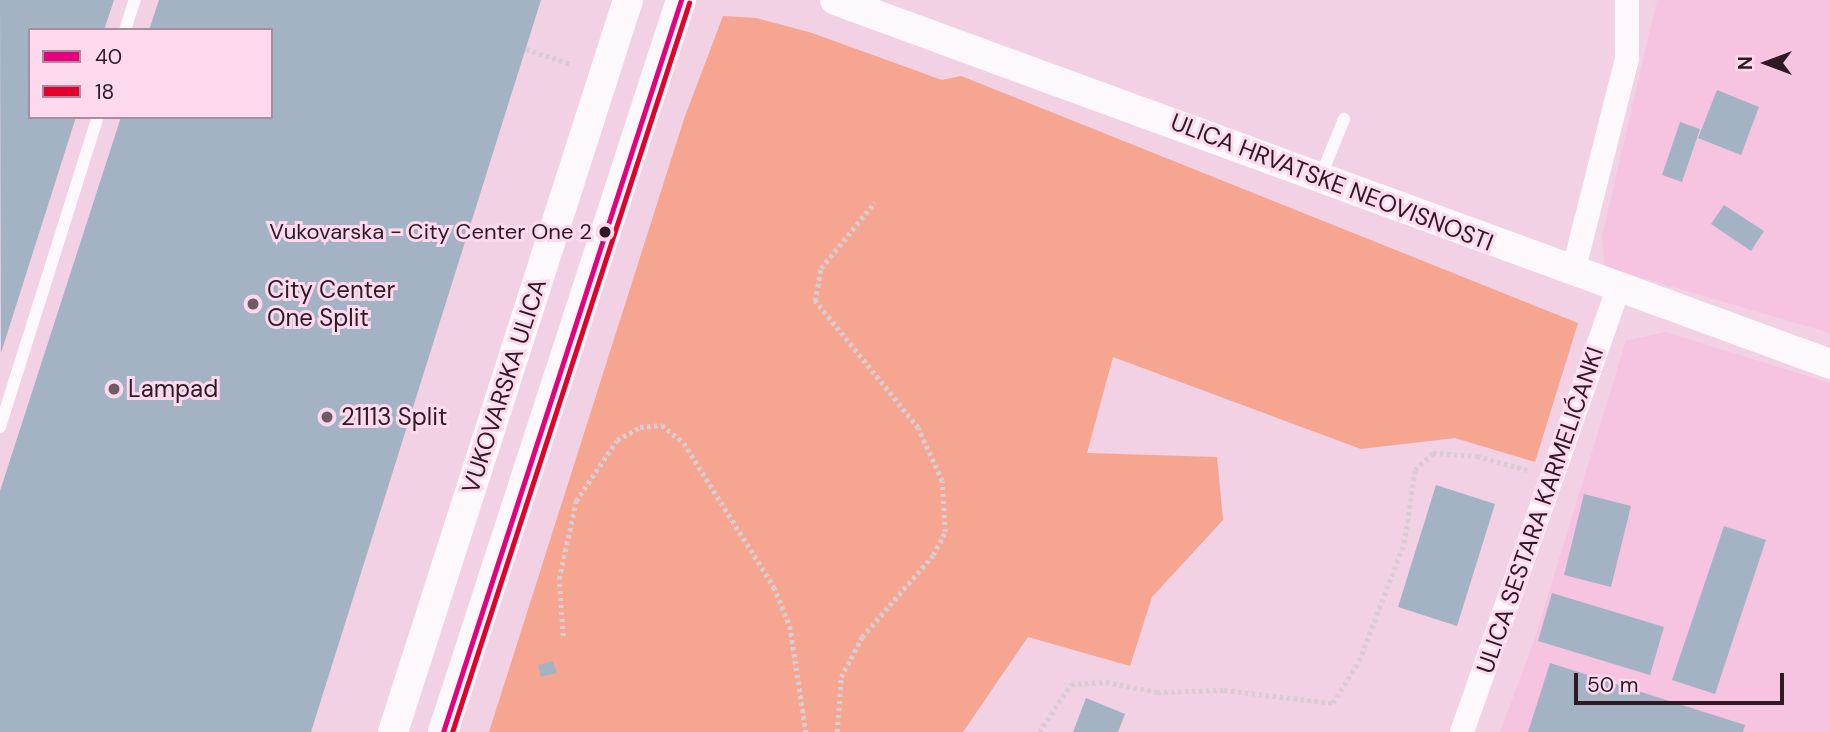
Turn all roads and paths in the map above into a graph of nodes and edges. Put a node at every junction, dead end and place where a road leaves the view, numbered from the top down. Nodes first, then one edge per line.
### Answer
1 (135, 0) edge
2 (628, 0) edge
3 (681, 0) edge
4 (835, 0) edge
5 (1627, 0) edge
6 (126, 28) edge
7 (526, 49) dead end
8 (571, 65) dead end
9 (97, 119) edge
10 (1344, 119) dead end
11 (1320, 178) junction
12 (875, 202) dead end
13 (1573, 272) junction
14 (1618, 288) junction
15 (1830, 364) edge
16 (0, 427) edge
17 (1552, 477) junction
18 (563, 636) dead end
19 (393, 732) edge
20 (443, 732) edge
21 (806, 732) edge
22 (837, 732) edge
23 (1039, 732) edge
24 (1462, 732) edge

1 - 6 lane
2 - 19 street, VUKOVARSKA ULICA
3 - 20 street, VUKOVARSKA ULICA
4 - 11 street, ULICA HRVATSKE NEOVISNOSTI
5 - 13 street
7 - 8 path
9 - 16 lane
10 - 11 lane
11 - 13 street, ULICA HRVATSKE NEOVISNOSTI
12 - 22 path
13 - 14 street, ULICA HRVATSKE NEOVISNOSTI
14 - 15 street, ULICA HRVATSKE NEOVISNOSTI
14 - 17 street, ULICA SESTARA KARMELIĆANKI
17 - 23 path
17 - 24 street, ULICA SESTARA KARMELIĆANKI
18 - 21 path

